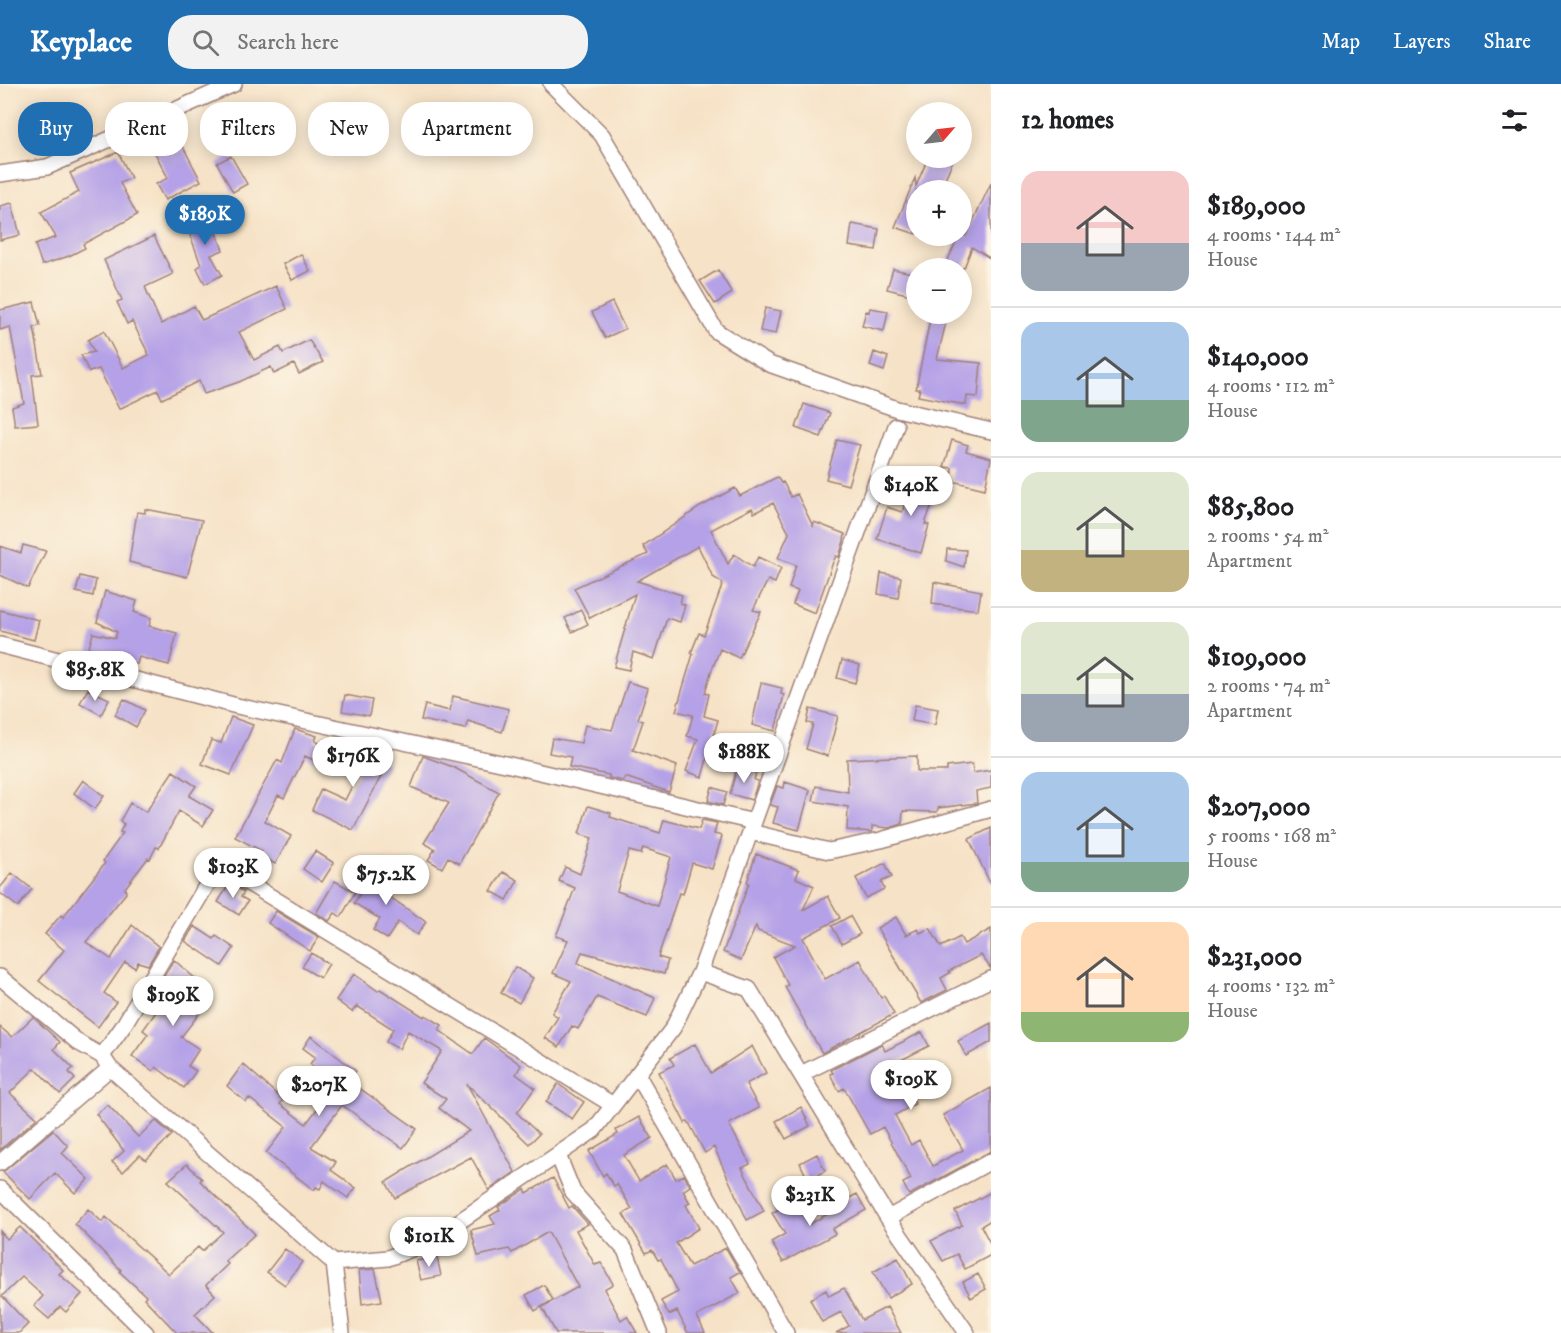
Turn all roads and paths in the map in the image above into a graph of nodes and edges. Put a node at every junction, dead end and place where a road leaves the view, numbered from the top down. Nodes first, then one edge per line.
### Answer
1 (234, 84) edge
2 (551, 84) edge
3 (0, 174) edge
4 (896, 426) dead end
5 (991, 431) edge
6 (0, 645) edge
7 (991, 809) edge
8 (752, 827) junction
9 (700, 972) junction
10 (0, 977) edge
11 (991, 979) edge
12 (106, 1062) junction
13 (637, 1074) junction
14 (801, 1074) junction
15 (613, 1105) junction
16 (558, 1155) junction
17 (991, 1161) edge
18 (0, 1163) edge
19 (0, 1189) edge
20 (888, 1218) junction
21 (334, 1263) junction
22 (146, 1333) edge
23 (342, 1333) edge
24 (659, 1333) edge
25 (786, 1333) edge
26 (967, 1333) edge

1 - 3 street
2 - 5 street
4 - 8 street
6 - 8 street
7 - 8 street
8 - 9 street
9 - 13 street
9 - 14 street
10 - 12 street
11 - 14 street
12 - 15 street
12 - 18 street
12 - 21 street
13 - 15 street
13 - 25 street
14 - 20 street
15 - 16 street
16 - 21 street
16 - 24 street
17 - 20 street
19 - 22 street
20 - 26 street
21 - 23 street

